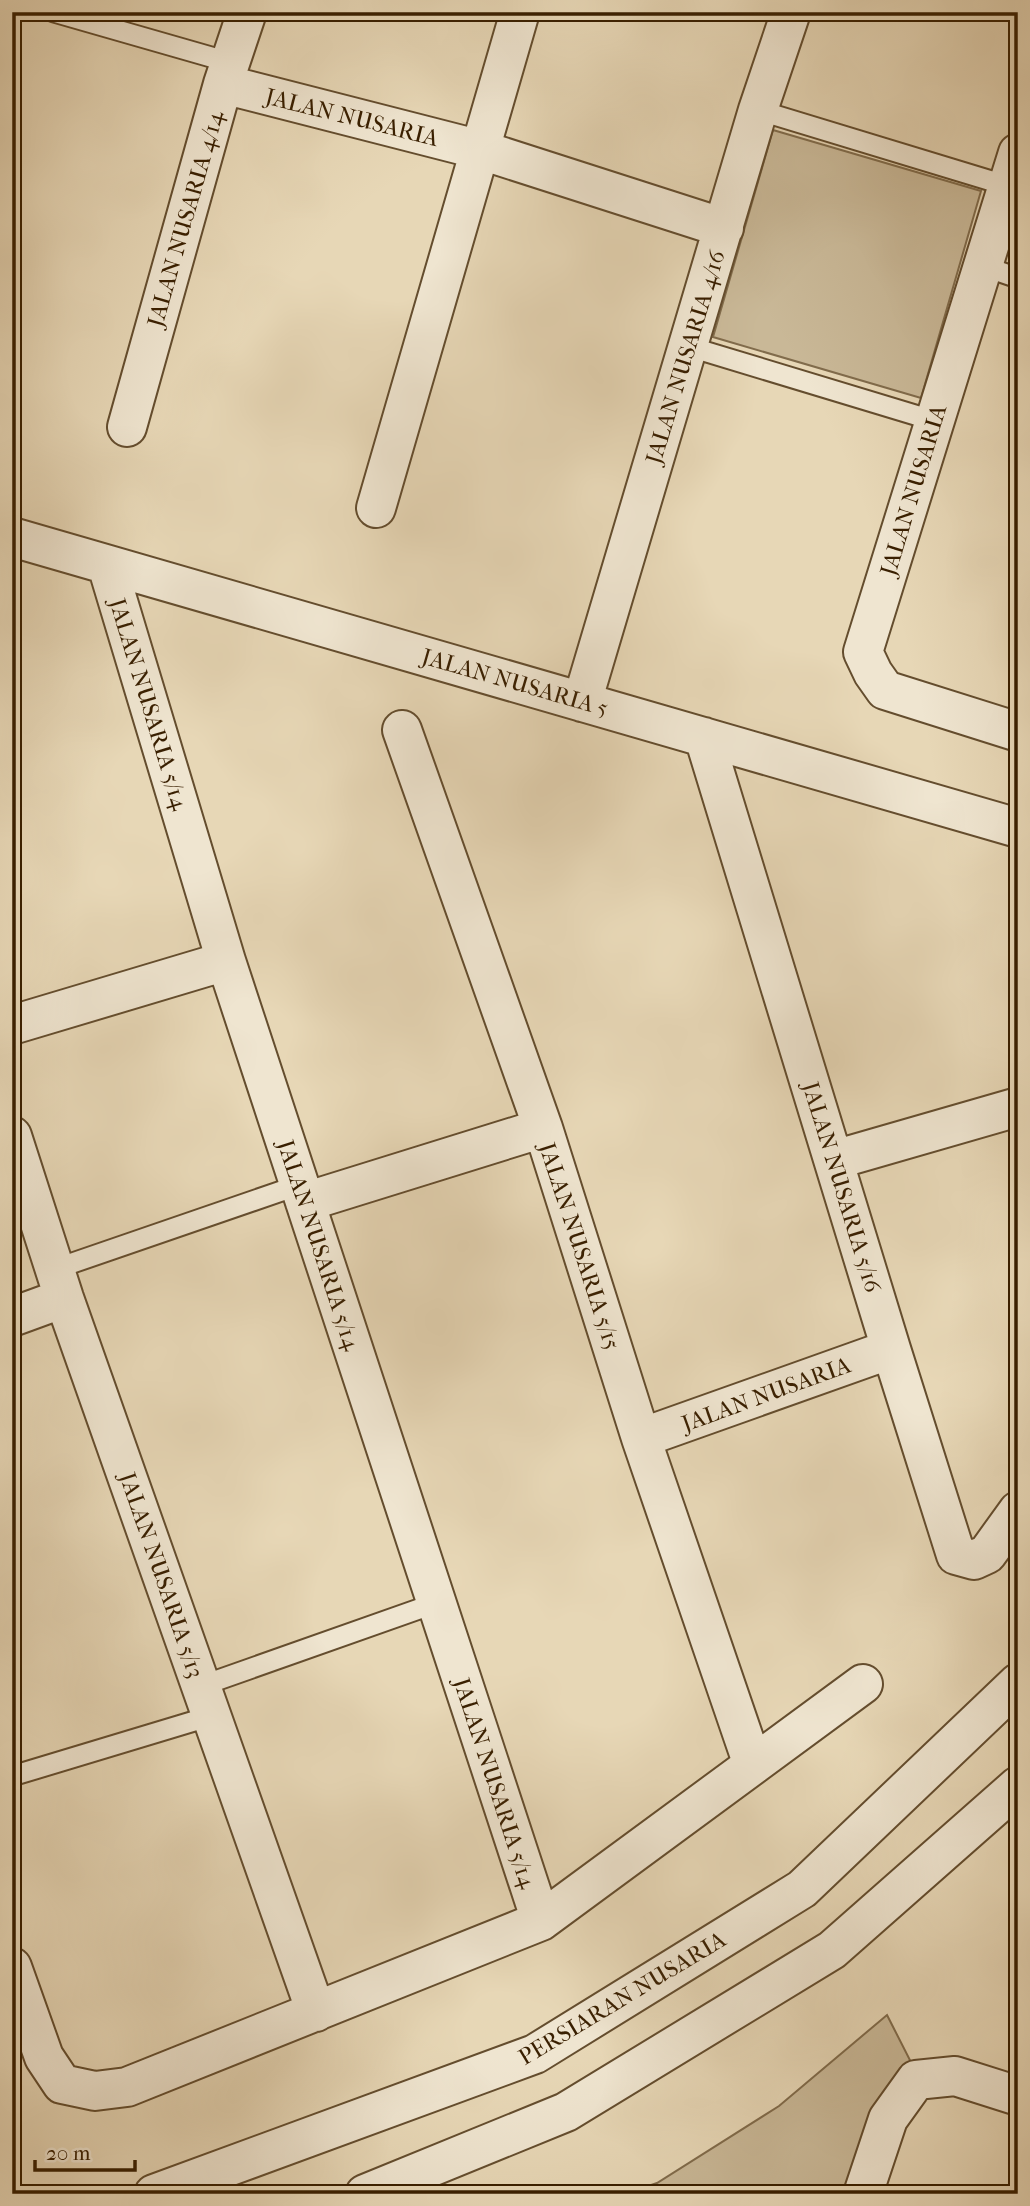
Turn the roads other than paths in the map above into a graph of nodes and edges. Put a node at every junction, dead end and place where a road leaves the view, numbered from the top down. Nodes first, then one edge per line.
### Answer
1 (54, 12) edge
2 (247, 12) edge
3 (520, 12) edge
4 (790, 12) edge
5 (228, 74) junction
6 (758, 110) junction
7 (481, 150) junction
8 (1013, 170) edge
9 (724, 228) junction
10 (1000, 272) edge
11 (687, 346) junction
12 (935, 421) junction
13 (127, 427) dead end
14 (376, 508) dead end
15 (12, 537) edge
16 (107, 565) junction
17 (582, 702) junction
18 (402, 730) dead end
19 (1018, 732) edge
20 (704, 737) junction
21 (1018, 828) edge
22 (226, 961) junction
23 (12, 1025) edge
24 (1018, 1107) edge
25 (543, 1128) junction
26 (12, 1136) edge
27 (834, 1160) junction
28 (302, 1193) junction
29 (60, 1284) junction
30 (12, 1317) edge
31 (891, 1349) junction
32 (641, 1438) junction
33 (1018, 1511) edge
34 (436, 1602) junction
35 (1018, 1683) edge
36 (863, 1684) dead end
37 (206, 1701) junction
38 (753, 1765) junction
39 (12, 1776) edge
40 (1018, 1786) edge
41 (541, 1922) junction
42 (12, 1967) edge
43 (316, 2012) junction
44 (1018, 2096) edge
45 (154, 2194) edge
46 (365, 2194) edge
47 (863, 2194) edge

1 - 5 lane
2 - 5 street, JALAN NUSARIA 4/14
3 - 7 street
4 - 6 street, JALAN NUSARIA 4/16
5 - 7 street, JALAN NUSARIA
5 - 13 street, JALAN NUSARIA 4/14
6 - 8 lane
6 - 9 street, JALAN NUSARIA 4/16
7 - 9 street, JALAN NUSARIA
7 - 14 street
8 - 10 street, JALAN NUSARIA
9 - 11 street, JALAN NUSARIA 4/16
10 - 12 street, JALAN NUSARIA
11 - 12 lane
11 - 17 street, JALAN NUSARIA 4/16
12 - 19 street, JALAN NUSARIA
15 - 16 street, JALAN NUSARIA 5
16 - 17 street, JALAN NUSARIA 5
16 - 22 street, JALAN NUSARIA 5/14
17 - 20 street, JALAN NUSARIA 5
18 - 25 street, JALAN NUSARIA 5/15
20 - 21 street, JALAN NUSARIA 5
20 - 27 street, JALAN NUSARIA 5/16
22 - 23 street
22 - 28 street, JALAN NUSARIA 5/14
24 - 27 street
25 - 28 street
25 - 32 street, JALAN NUSARIA 5/15
26 - 29 street, JALAN NUSARIA 5/13
27 - 31 street, JALAN NUSARIA 5/16
28 - 29 lane
28 - 34 street, JALAN NUSARIA 5/14
29 - 30 street
29 - 37 street, JALAN NUSARIA 5/13
31 - 32 street, JALAN NUSARIA
31 - 33 street, JALAN NUSARIA 5/16
32 - 38 street, JALAN NUSARIA 5/15
34 - 37 lane
34 - 41 street, JALAN NUSARIA 5/14
35 - 45 street, PERSIARAN NUSARIA
36 - 38 street
37 - 39 lane
37 - 43 street, JALAN NUSARIA 5/13
38 - 41 street
40 - 46 street
41 - 43 street
42 - 43 street
44 - 47 street

